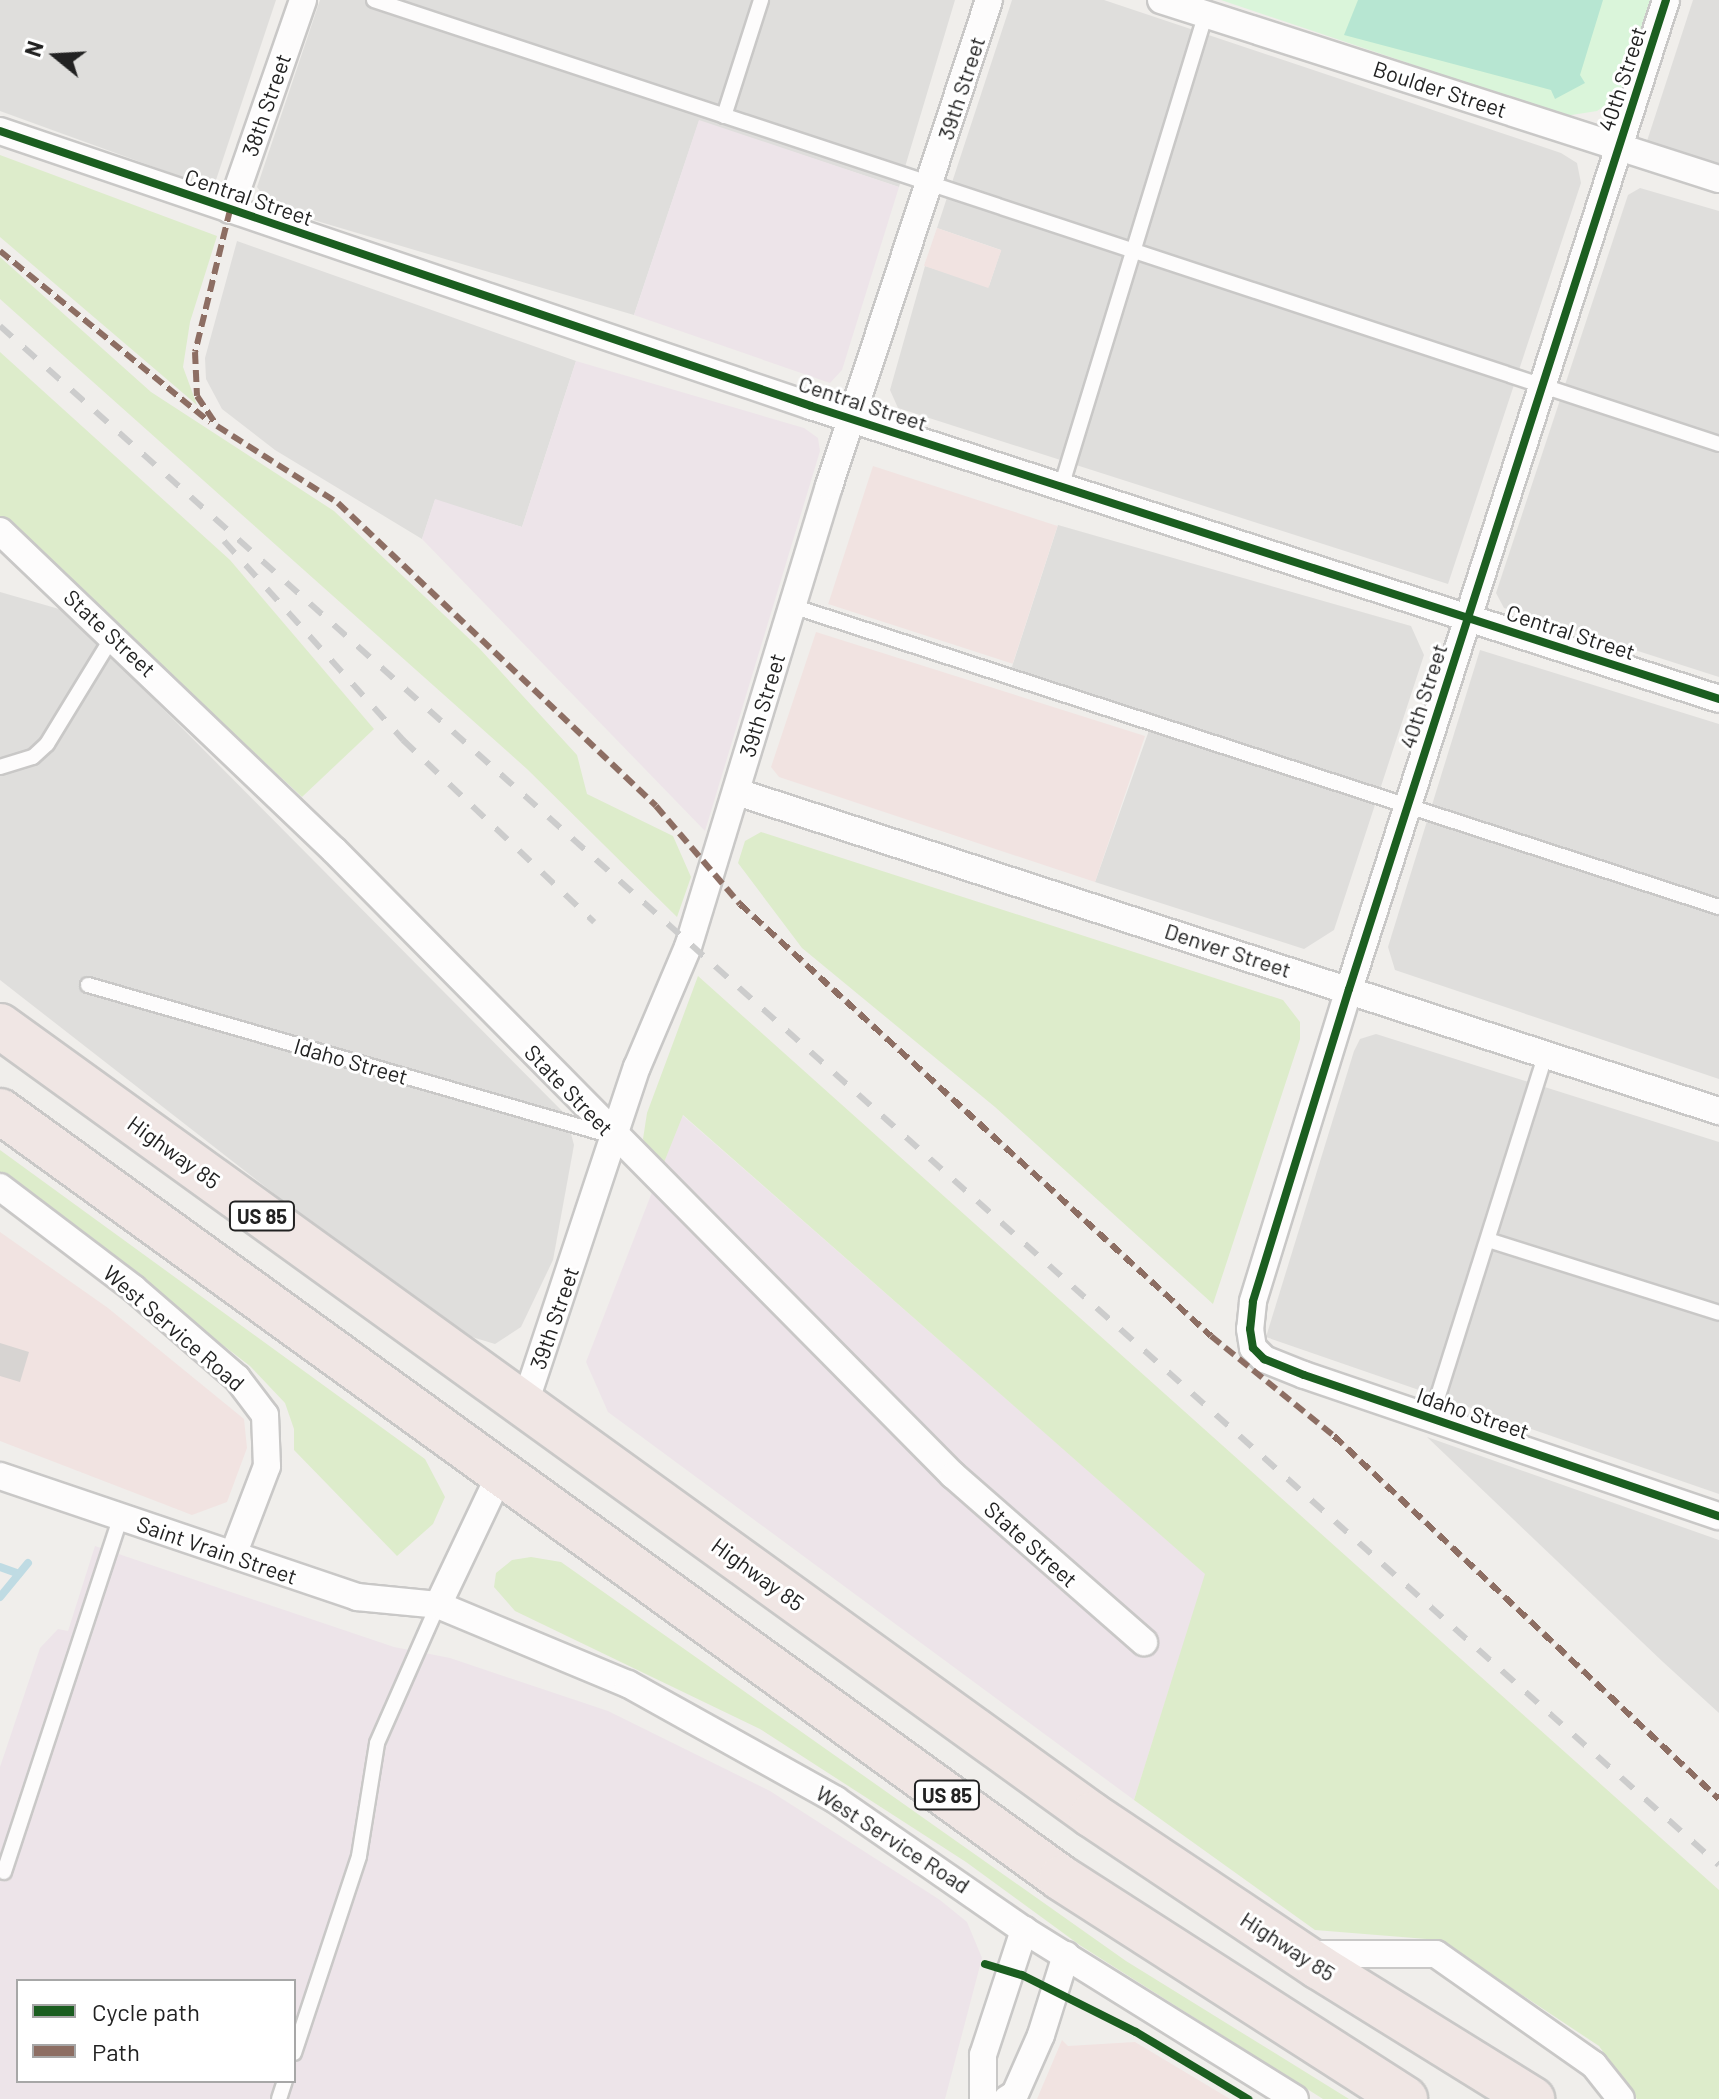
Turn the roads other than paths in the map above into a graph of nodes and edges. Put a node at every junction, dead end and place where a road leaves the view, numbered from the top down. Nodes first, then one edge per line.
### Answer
1 (303, 0) edge
2 (374, 0) edge
3 (761, 0) edge
4 (989, 0) edge
5 (1161, 0) edge
6 (1666, 0) edge
7 (1206, 14) junction
8 (724, 116) junction
9 (0, 131) edge
10 (1619, 146) junction
11 (1719, 179) edge
12 (929, 186) junction
13 (230, 210) junction
14 (1130, 253) junction
15 (1543, 388) junction
16 (854, 419) junction
17 (1719, 444) edge
18 (1062, 484) junction
19 (0, 531) edge
20 (0, 549) edge
21 (31, 559) junction
22 (792, 606) junction
23 (1467, 617) junction
24 (113, 636) junction
25 (1719, 699) edge
26 (0, 767) edge
27 (737, 792) junction
28 (1407, 804) junction
29 (1719, 907) edge
30 (88, 985) dead end
31 (1349, 989) junction
32 (0, 1026) edge
33 (1546, 1054) junction
34 (0, 1111) edge
35 (1719, 1111) edge
36 (613, 1136) junction
37 (0, 1187) edge
38 (1488, 1240) junction
39 (1719, 1313) edge
40 (1252, 1314) joint
41 (524, 1406) junction
42 (1431, 1418) junction
43 (502, 1470) junction
44 (0, 1476) edge
45 (1719, 1516) edge
46 (121, 1517) junction
47 (233, 1555) junction
48 (438, 1605) junction
49 (470, 1618) joint
50 (1144, 1642) dead end
51 (4, 1872) dead end
52 (1024, 1930) junction
53 (1299, 1954) junction
54 (1066, 1955) junction
55 (296, 2047) edge
56 (983, 2099) edge
57 (1007, 2099) edge
58 (1295, 2099) edge
59 (1405, 2099) edge
60 (1532, 2099) edge
61 (1621, 2099) edge

1 - 13 street, 38th Street
2 - 8 lane
3 - 8 lane
4 - 12 street, 39th Street
5 - 7 street, Boulder Street
6 - 10 street, 40th Street
7 - 10 street, Boulder Street
7 - 14 lane
8 - 12 lane
9 - 13 street, Central Street
10 - 11 street, Boulder Street
10 - 15 street, 40th Street
12 - 14 lane
12 - 16 street, 39th Street
13 - 16 street, Central Street
14 - 15 lane
14 - 18 lane
15 - 17 lane
15 - 23 street, 40th Street
16 - 18 street, Central Street
16 - 22 street, 39th Street
18 - 23 street, Central Street
19 - 21 street, State Street
20 - 21 street
21 - 24 street, State Street
22 - 27 street, 39th Street
22 - 28 lane
23 - 25 street, Central Street
23 - 28 street, 40th Street
24 - 26 lane
24 - 36 street, State Street
27 - 31 street, Denver Street
27 - 36 street, 39th Street
28 - 29 lane
28 - 31 street, 40th Street
30 - 36 lane, Idaho Street
31 - 33 street, Denver Street
31 - 40 street, 40th Street
32 - 41 highway, Highway 85 / US 85
33 - 35 street, Denver Street
33 - 38 lane
34 - 43 highway, US 85
36 - 41 street, 39th Street
36 - 50 street, State Street
37 - 47 street, West Service Road
38 - 39 lane
38 - 42 lane
40 - 42 street, Idaho Street
41 - 53 highway, Highway 85 / US 85
42 - 45 street, Idaho Street
43 - 48 street
43 - 59 highway, US 85
44 - 46 street, Saint Vrain Street
46 - 47 street, Saint Vrain Street
46 - 51 lane
47 - 48 street, Saint Vrain Street
48 - 49 street, Saint Vrain Street
48 - 55 lane
49 - 52 street, West Service Road
52 - 54 street, West Service Road
52 - 56 street
53 - 60 highway, Highway 85 / US 85
53 - 61 street
54 - 57 street
54 - 58 street, West Service Road

